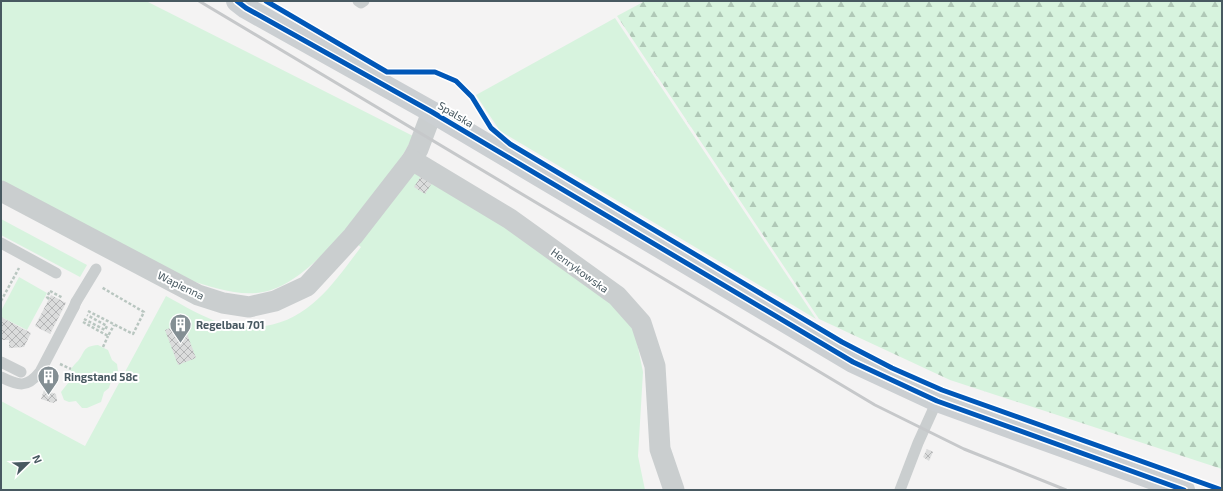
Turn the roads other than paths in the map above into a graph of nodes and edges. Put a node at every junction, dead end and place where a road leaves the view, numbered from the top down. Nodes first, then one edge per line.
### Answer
1 (237, 1) edge
2 (358, 1) edge
3 (364, 1) edge
4 (432, 112) junction
5 (412, 160) junction
6 (1, 191) edge
7 (1, 243) edge
8 (96, 269) dead end
9 (56, 273) dead end
10 (1, 362) edge
11 (21, 372) dead end
12 (1, 377) edge
13 (937, 402) junction
14 (674, 490) edge
15 (900, 490) edge
16 (1184, 490) edge

1 - 4 street, Spalska
2 - 3 lane
4 - 5 street
4 - 13 street, Spalska
5 - 6 street, Wapienna
5 - 14 street, Henrykowska
7 - 9 lane
8 - 12 lane
10 - 11 lane
13 - 15 lane
13 - 16 street, Spalska

